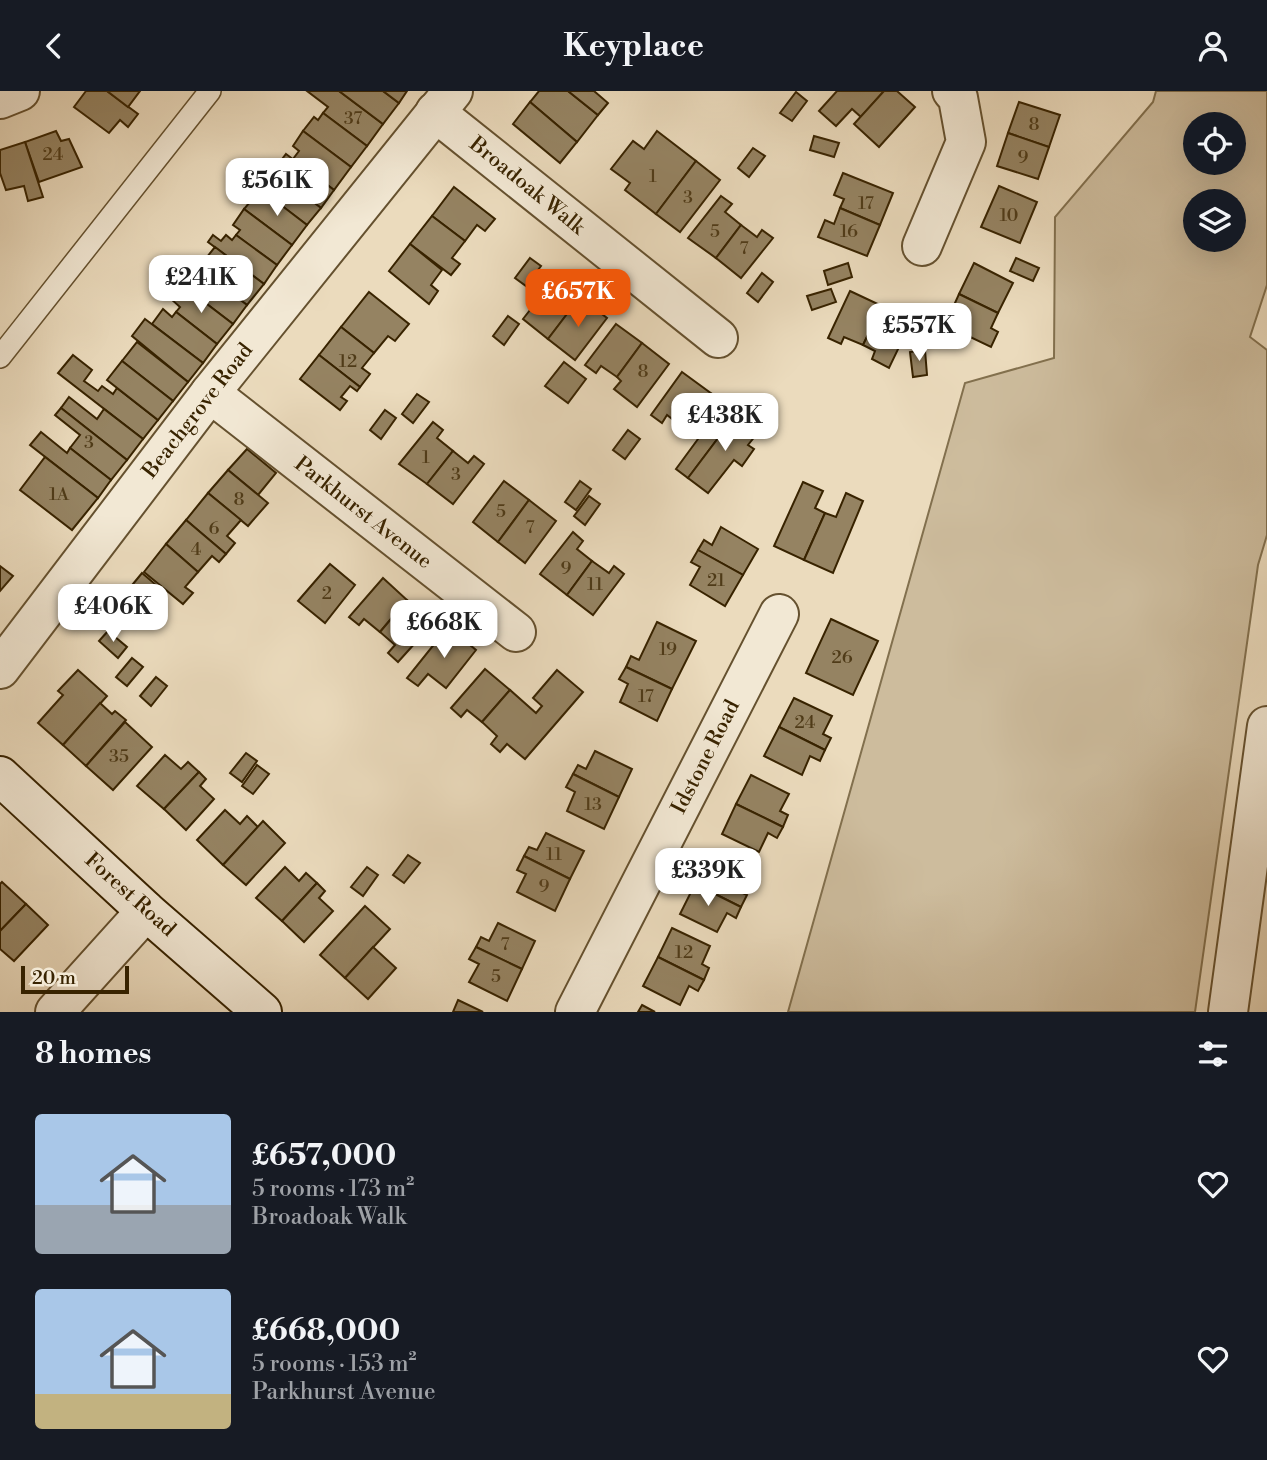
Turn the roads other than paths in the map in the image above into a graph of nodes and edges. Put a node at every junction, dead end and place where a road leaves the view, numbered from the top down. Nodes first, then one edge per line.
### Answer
1 (20, 91) edge
2 (210, 91) edge
3 (952, 91) edge
4 (0, 99) edge
5 (444, 102) edge
6 (922, 246) dead end
7 (718, 338) dead end
8 (0, 357) edge
9 (210, 393) junction
10 (779, 614) dead end
11 (516, 632) dead end
12 (0, 669) edge
13 (1267, 726) edge
14 (0, 776) edge
15 (146, 911) junction
16 (55, 1012) edge
17 (262, 1012) edge
18 (575, 1012) edge
19 (1228, 1012) edge

1 - 4 street
2 - 8 lane
3 - 6 street
5 - 7 street, Broadoak Walk
5 - 9 street, Beachgrove Road
9 - 11 street, Parkhurst Avenue
9 - 12 street, Beachgrove Road
10 - 18 street, Idstone Road
13 - 19 street
14 - 15 street, Forest Road
15 - 16 street
15 - 17 street, Forest Road

